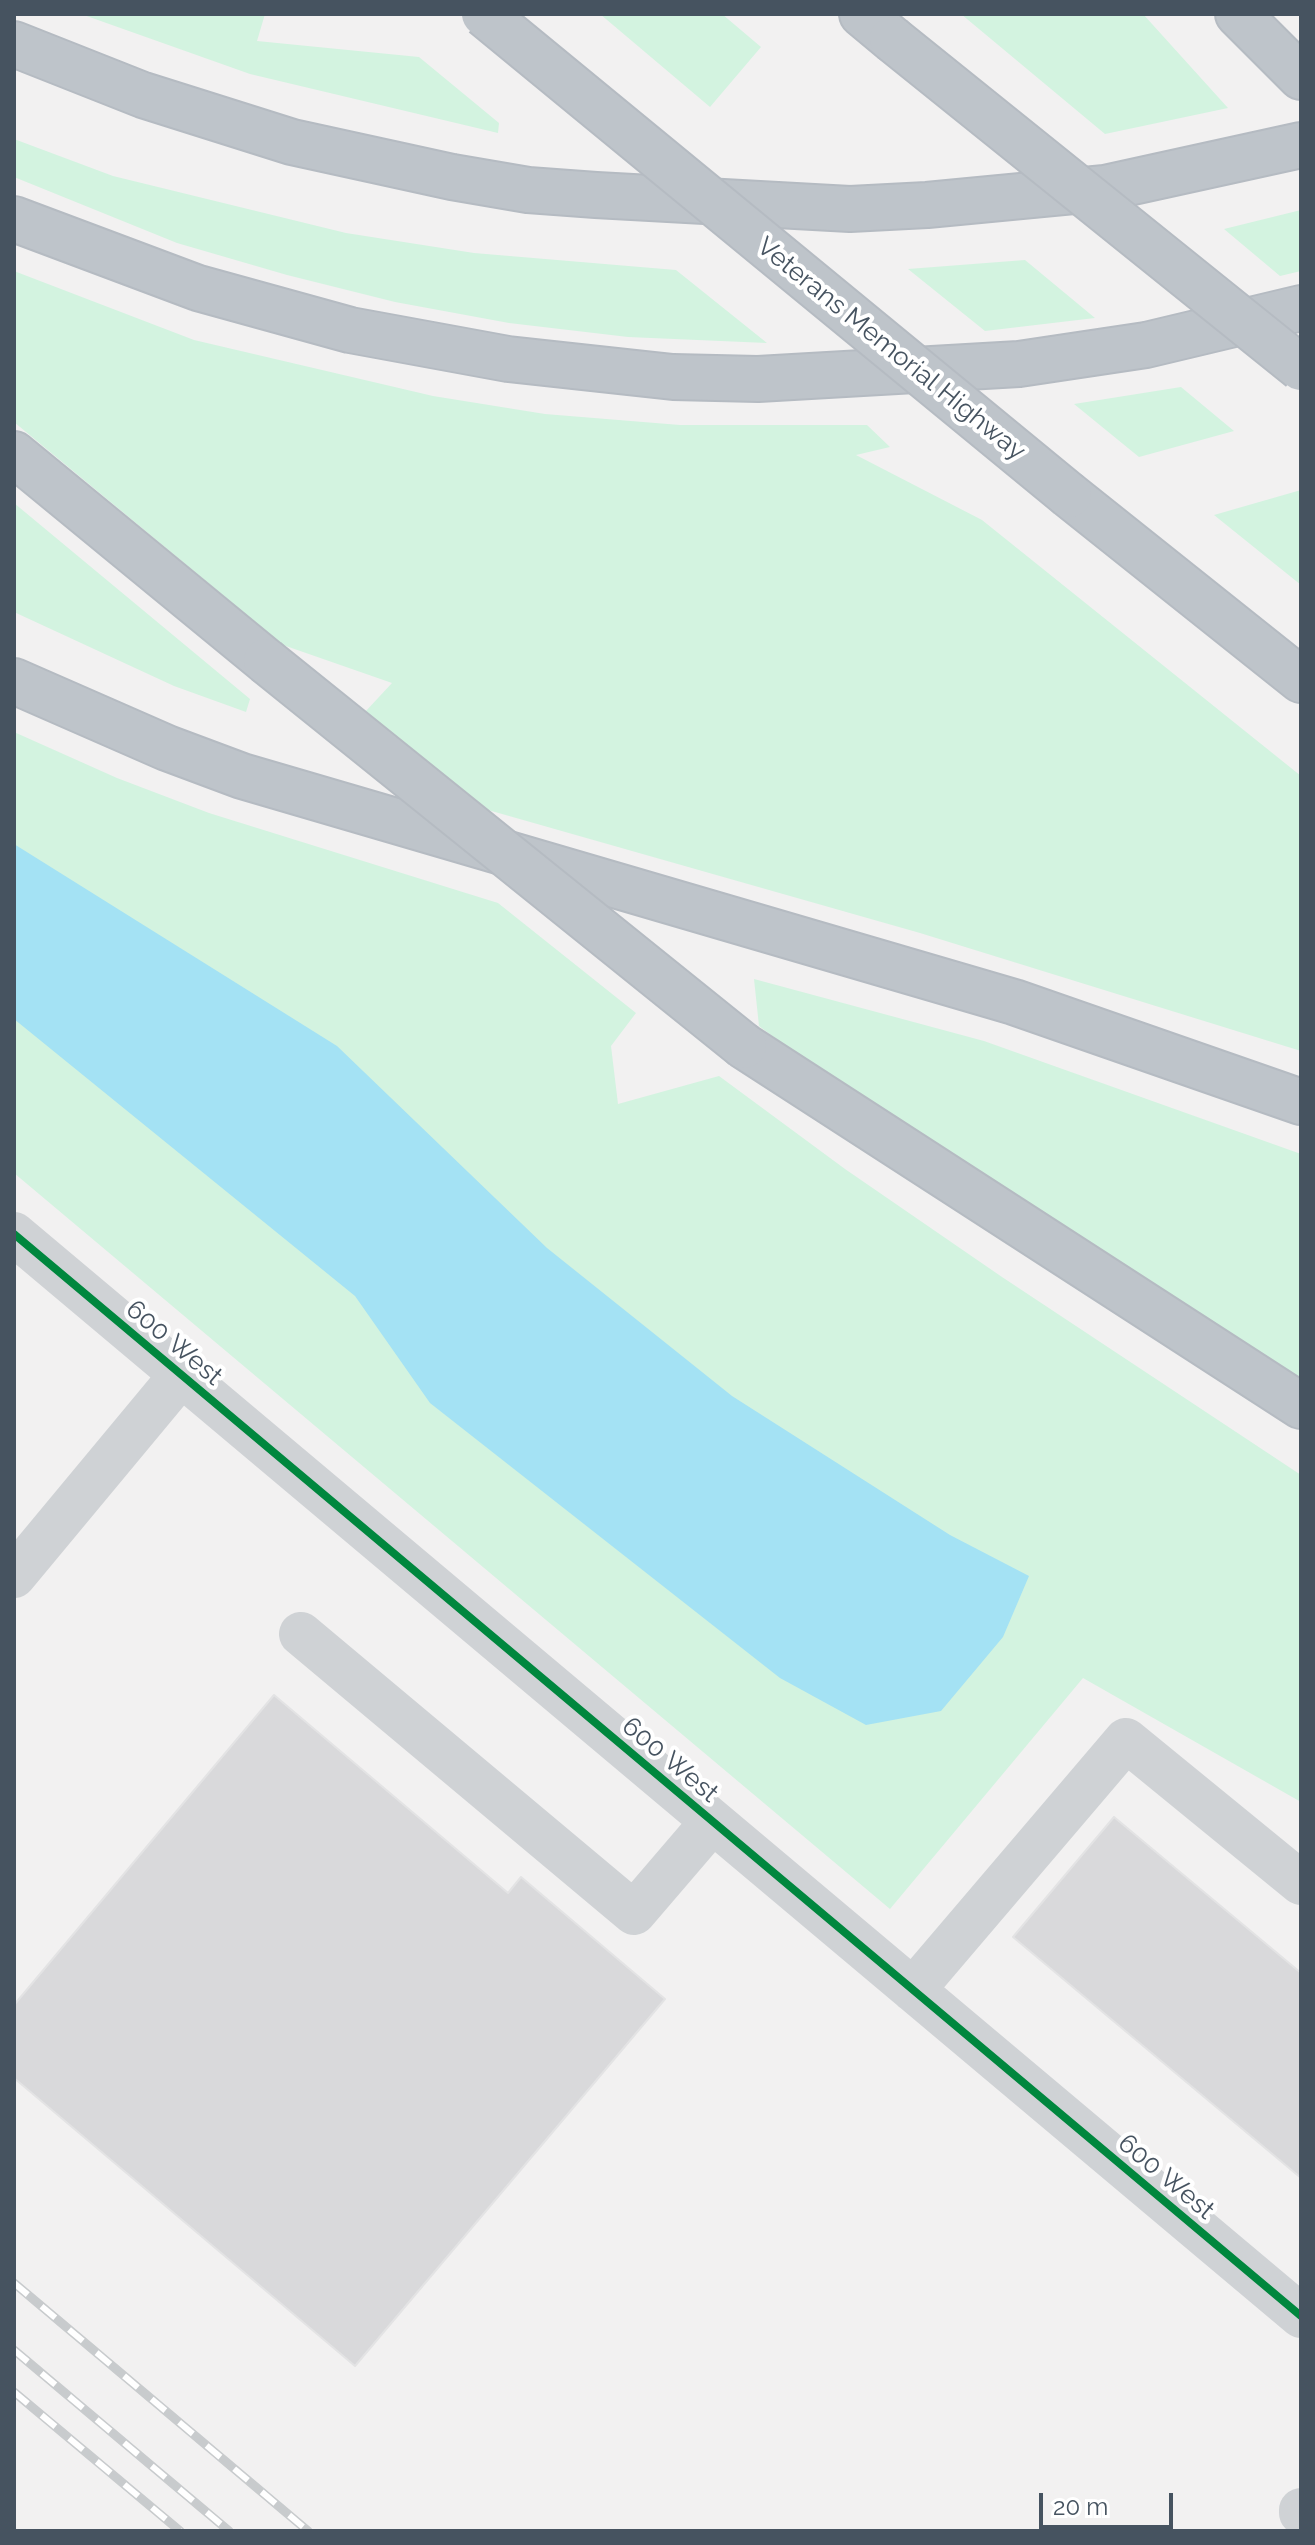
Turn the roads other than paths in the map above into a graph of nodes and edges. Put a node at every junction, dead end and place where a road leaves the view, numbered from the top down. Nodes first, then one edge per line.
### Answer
1 (484, 14) edge
2 (1238, 14) edge
3 (877, 26) edge
4 (14, 44) edge
5 (1301, 77) edge
6 (1301, 145) edge
7 (14, 219) edge
8 (1301, 308) edge
9 (1301, 368) edge
10 (14, 454) edge
11 (1301, 680) edge
12 (14, 681) edge
13 (1301, 1102) edge
14 (14, 1234) edge
15 (181, 1375) junction
16 (1301, 1406) edge
17 (14, 1576) edge
18 (301, 1634) dead end
19 (712, 1822) junction
20 (1301, 1883) edge
21 (913, 1990) junction
22 (1298, 2309) edge

1 - 11 highway, Veterans Memorial Highway, bridge
2 - 5 highway
3 - 9 highway, bridge
4 - 6 highway
7 - 8 highway
10 - 16 highway, bridge
12 - 13 highway
14 - 15 street, 600 West
15 - 17 street
15 - 19 street, 600 West
18 - 19 street
19 - 21 street, 600 West
20 - 21 street
21 - 22 street, 600 West

